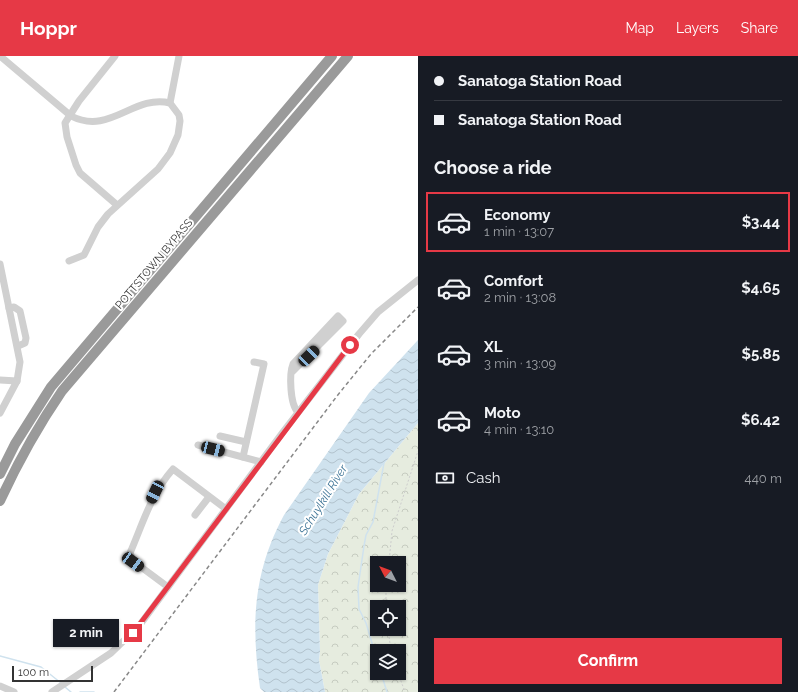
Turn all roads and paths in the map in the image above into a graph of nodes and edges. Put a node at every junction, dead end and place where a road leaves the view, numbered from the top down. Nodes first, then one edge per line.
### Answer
1 (115, 56) edge
2 (179, 56) edge
3 (332, 56) edge
4 (348, 56) edge
5 (1, 60) edge
6 (170, 104) junction
7 (71, 116) junction
8 (116, 205) junction
9 (69, 261) dead end
10 (0, 264) edge
11 (418, 280) edge
12 (254, 362) dead end
13 (292, 372) junction
14 (0, 380) edge
15 (17, 381) junction
16 (298, 412) junction
17 (0, 413) edge
18 (220, 436) dead end
19 (246, 442) junction
20 (198, 445) dead end
21 (418, 451) edge
22 (243, 457) junction
23 (261, 462) junction
24 (0, 474) edge
25 (209, 497) junction
26 (0, 501) edge
27 (226, 509) junction
28 (195, 515) dead end
29 (389, 556) edge
30 (168, 587) junction
31 (401, 680) edge
32 (0, 686) edge
33 (10, 691) edge
34 (52, 692) edge
35 (405, 692) edge

1 - 7 street
2 - 6 street
3 - 24 highway, POTTSTOWN BYPASS
4 - 26 highway, POTTSTOWN BYPASS
5 - 7 street
6 - 7 street
6 - 8 street
7 - 8 street
8 - 9 street
10 - 15 street
11 - 16 street
12 - 19 street
13 - 13 street
13 - 16 street
14 - 15 street
15 - 17 street
16 - 23 street
18 - 19 street
19 - 22 street
20 - 22 street
21 - 29 path
22 - 23 street
23 - 27 street
25 - 27 street
25 - 28 street
25 - 30 street
27 - 30 street
30 - 34 street
31 - 35 path
32 - 33 street

